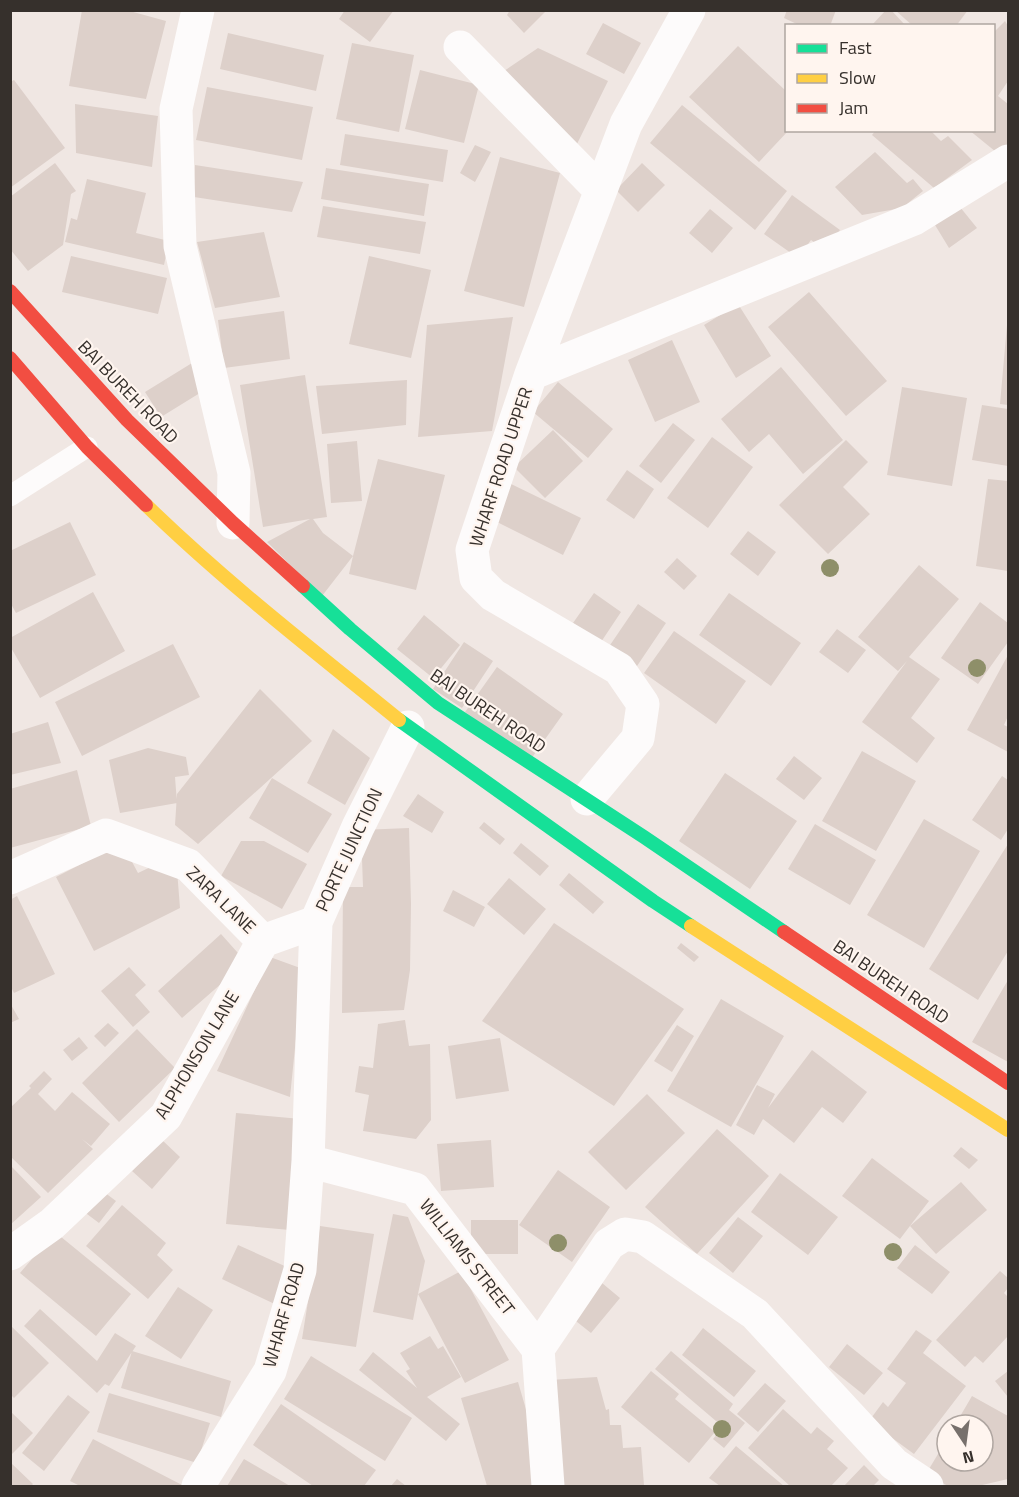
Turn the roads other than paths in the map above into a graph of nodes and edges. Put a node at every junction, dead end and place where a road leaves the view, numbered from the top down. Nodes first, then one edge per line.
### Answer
1 (198, 10) edge
2 (689, 10) edge
3 (460, 47) dead end
4 (1008, 161) edge
5 (600, 190) junction
6 (10, 291) edge
7 (10, 358) edge
8 (531, 374) junction
9 (87, 447) junction
10 (10, 496) edge
11 (233, 523) junction
12 (408, 727) junction
13 (587, 799) junction
14 (10, 878) edge
15 (316, 922) junction
16 (263, 941) junction
17 (1008, 1083) edge
18 (1008, 1130) edge
19 (308, 1161) junction
20 (10, 1254) edge
21 (538, 1349) junction
22 (198, 1486) edge
23 (548, 1486) edge
24 (927, 1486) edge

1 - 11 street
2 - 5 street
3 - 5 street
4 - 8 street, WHARF ROAD UPPER
5 - 8 street
6 - 11 highway, BAI BUREH ROAD
7 - 9 highway
8 - 13 street, WHARF ROAD UPPER
9 - 10 lane
9 - 12 highway
11 - 13 highway, BAI BUREH ROAD
12 - 15 street, PORTE JUNCTION
12 - 18 highway
13 - 17 highway, BAI BUREH ROAD
14 - 16 street, ZARA LANE
15 - 16 street, PORTE JUNCTION
15 - 19 street
16 - 20 street, ALPHONSON LANE
19 - 21 street, WILLIAMS STREET
19 - 22 street, WHARF ROAD
21 - 23 street
21 - 24 street

